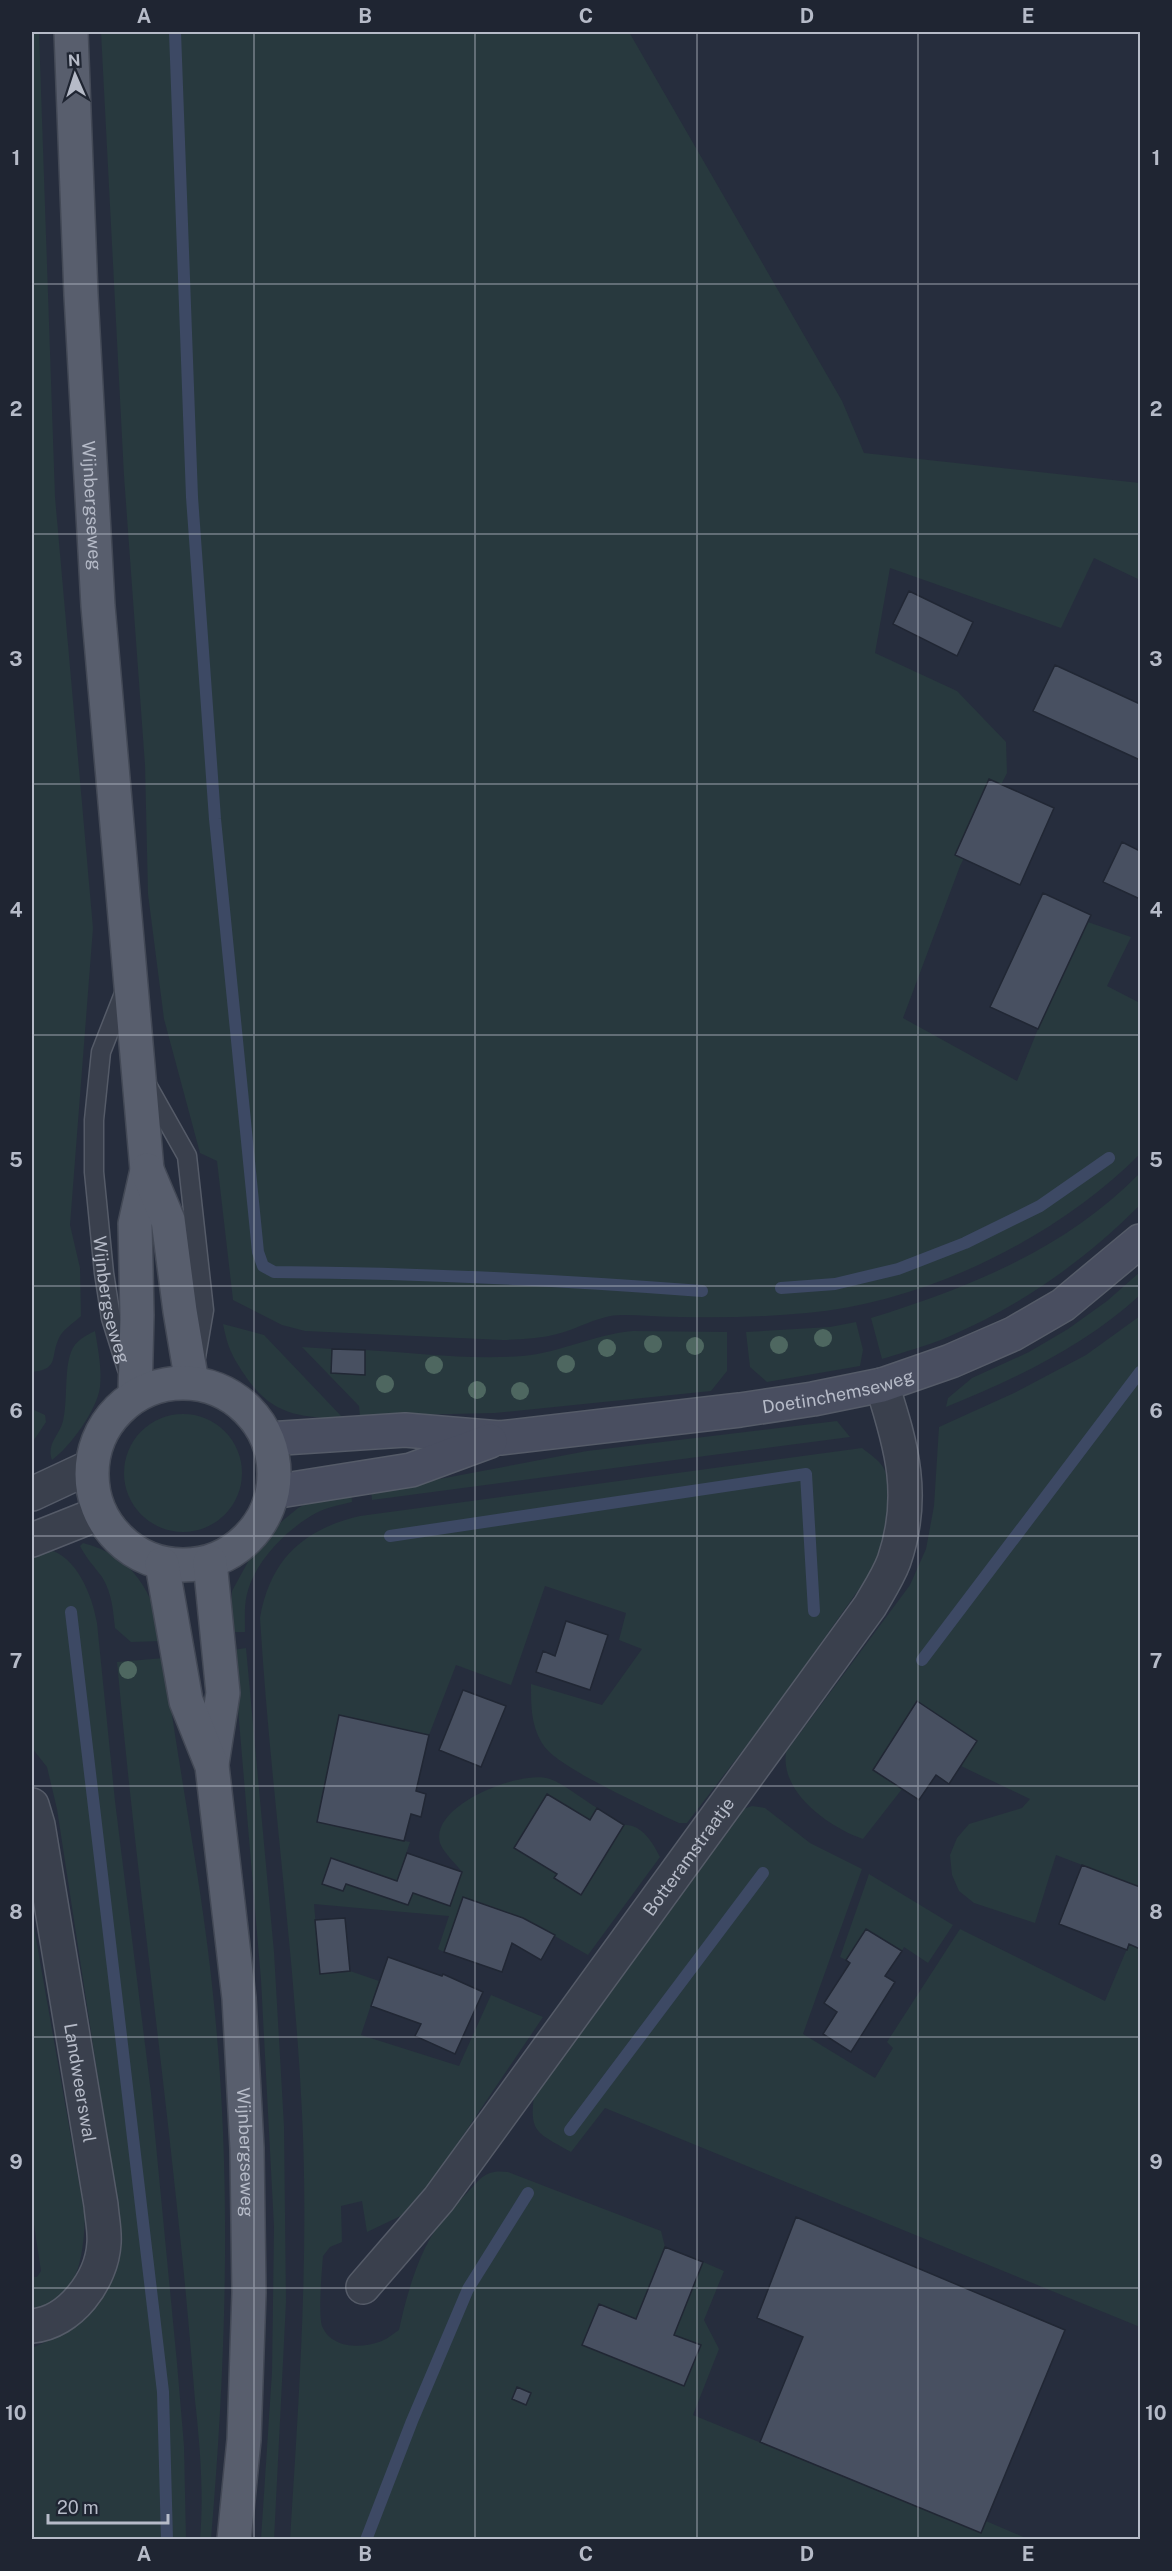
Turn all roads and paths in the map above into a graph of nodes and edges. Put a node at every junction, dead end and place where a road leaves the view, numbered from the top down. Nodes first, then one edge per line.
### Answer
1 (71, 32) edge
2 (130, 978) junction
3 (140, 1073) junction
4 (147, 1170) junction
5 (1140, 1241) edge
6 (192, 1383) junction
7 (882, 1385) junction
8 (135, 1396) junction
9 (500, 1438) junction
10 (268, 1439) junction
11 (92, 1467) junction
12 (273, 1492) junction
13 (32, 1494) edge
14 (100, 1513) junction
15 (32, 1540) edge
16 (210, 1562) junction
17 (162, 1564) junction
18 (212, 1766) junction
19 (32, 1805) edge
20 (363, 2287) dead end
21 (32, 2326) edge
22 (234, 2540) edge

1 - 2 main road, Wijnbergseweg
2 - 3 main road, Wijnbergseweg
2 - 8 lane, Wijnbergseweg
3 - 4 main road, Wijnbergseweg
3 - 6 lane, Wijnbergseweg
4 - 6 main road, Wijnbergseweg
4 - 8 main road, Wijnbergseweg
5 - 7 street, Doetinchemseweg
6 - 8 main road
6 - 10 main road
7 - 9 street, Doetinchemseweg
7 - 20 street, Botteramstraatje
8 - 11 main road
9 - 10 street, Doetinchemseweg
9 - 12 street, Doetinchemseweg
10 - 12 main road
11 - 13 street
11 - 14 main road
12 - 16 main road
14 - 15 street
14 - 17 main road
16 - 17 main road
16 - 18 main road, Wijnbergseweg
17 - 18 main road, Wijnbergseweg
18 - 22 main road, Wijnbergseweg
19 - 21 street, Landweerswal

